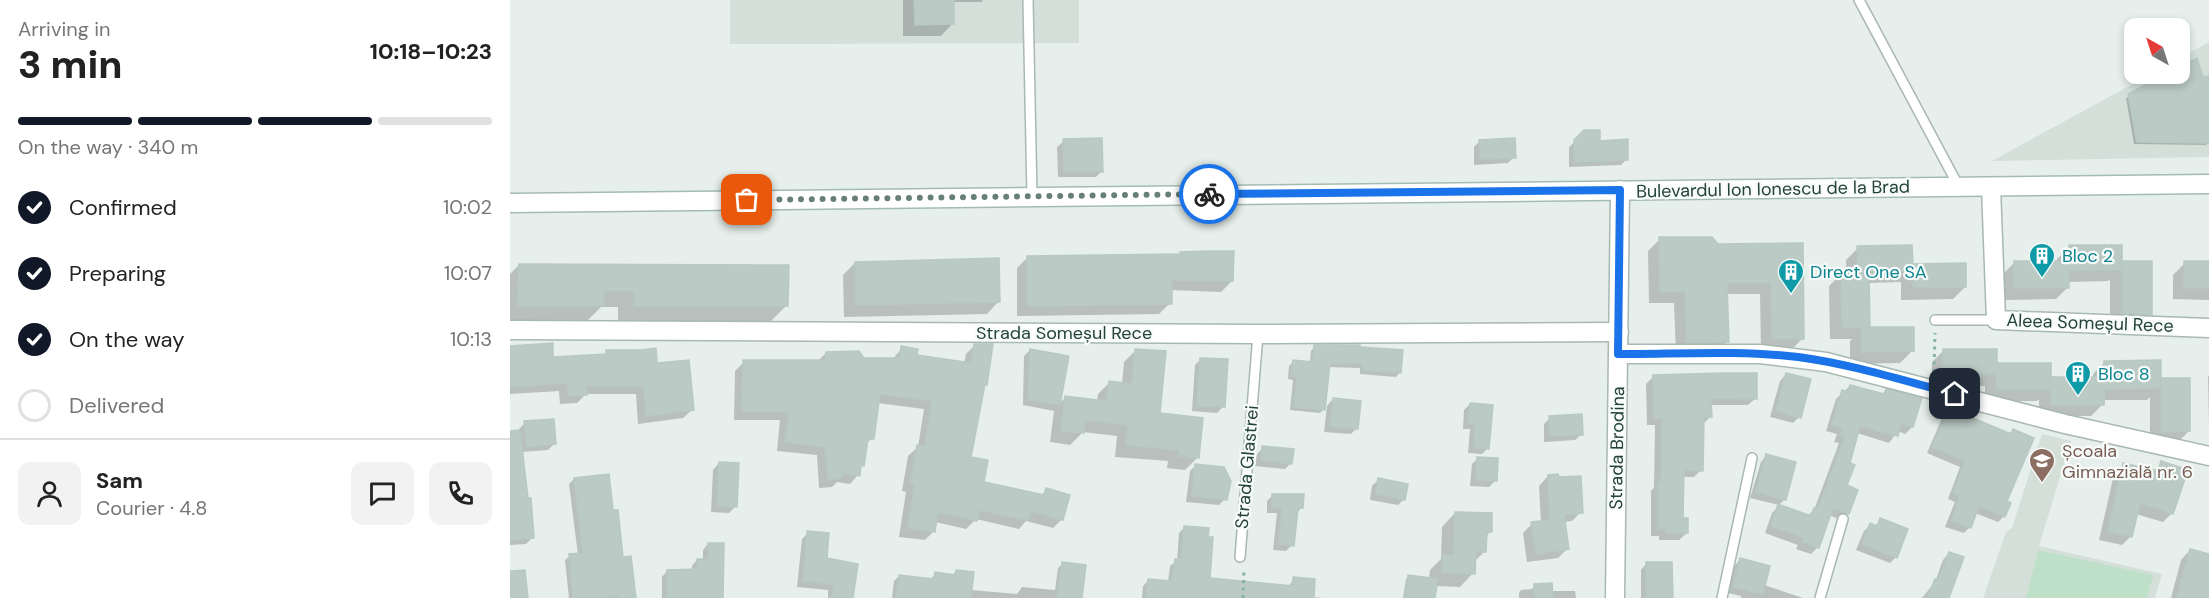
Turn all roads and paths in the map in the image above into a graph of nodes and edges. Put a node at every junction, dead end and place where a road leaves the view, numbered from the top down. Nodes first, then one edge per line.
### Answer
1 (1028, 0) edge
2 (1859, 0) edge
3 (2209, 184) edge
4 (1959, 187) junction
5 (1991, 187) junction
6 (1620, 190) junction
7 (1032, 196) junction
8 (510, 203) edge
9 (1935, 320) joint
10 (1995, 320) junction
11 (2209, 328) edge
12 (510, 330) edge
13 (1619, 332) junction
14 (1258, 334) junction
15 (1618, 354) junction
16 (1934, 389) junction
17 (2209, 456) edge
18 (1752, 458) dead end
19 (1843, 519) dead end
20 (1240, 557) joint
21 (1243, 598) edge
22 (1615, 598) edge
23 (1722, 598) edge
24 (1820, 598) edge

1 - 7 lane
2 - 4 lane
3 - 5 street, Bulevardul Ion Ionescu de la Brad
4 - 5 street, Bulevardul Ion Ionescu de la Brad
4 - 6 street, Bulevardul Ion Ionescu de la Brad
5 - 10 street, Aleea Someșul Rece
6 - 7 street, Bulevardul Ion Ionescu de la Brad
6 - 13 street, Strada Brodina
7 - 8 street, Bulevardul Ion Ionescu de la Brad
9 - 10 lane
9 - 16 path
10 - 11 street, Aleea Someșul Rece
12 - 14 street, Strada Someșul Rece
13 - 14 street, Strada Someșul Rece
13 - 15 street, Strada Brodina
14 - 20 lane, Strada Glastrei
15 - 16 street
15 - 22 street, Strada Brodina
16 - 17 street
18 - 23 lane
19 - 24 lane
20 - 21 path

